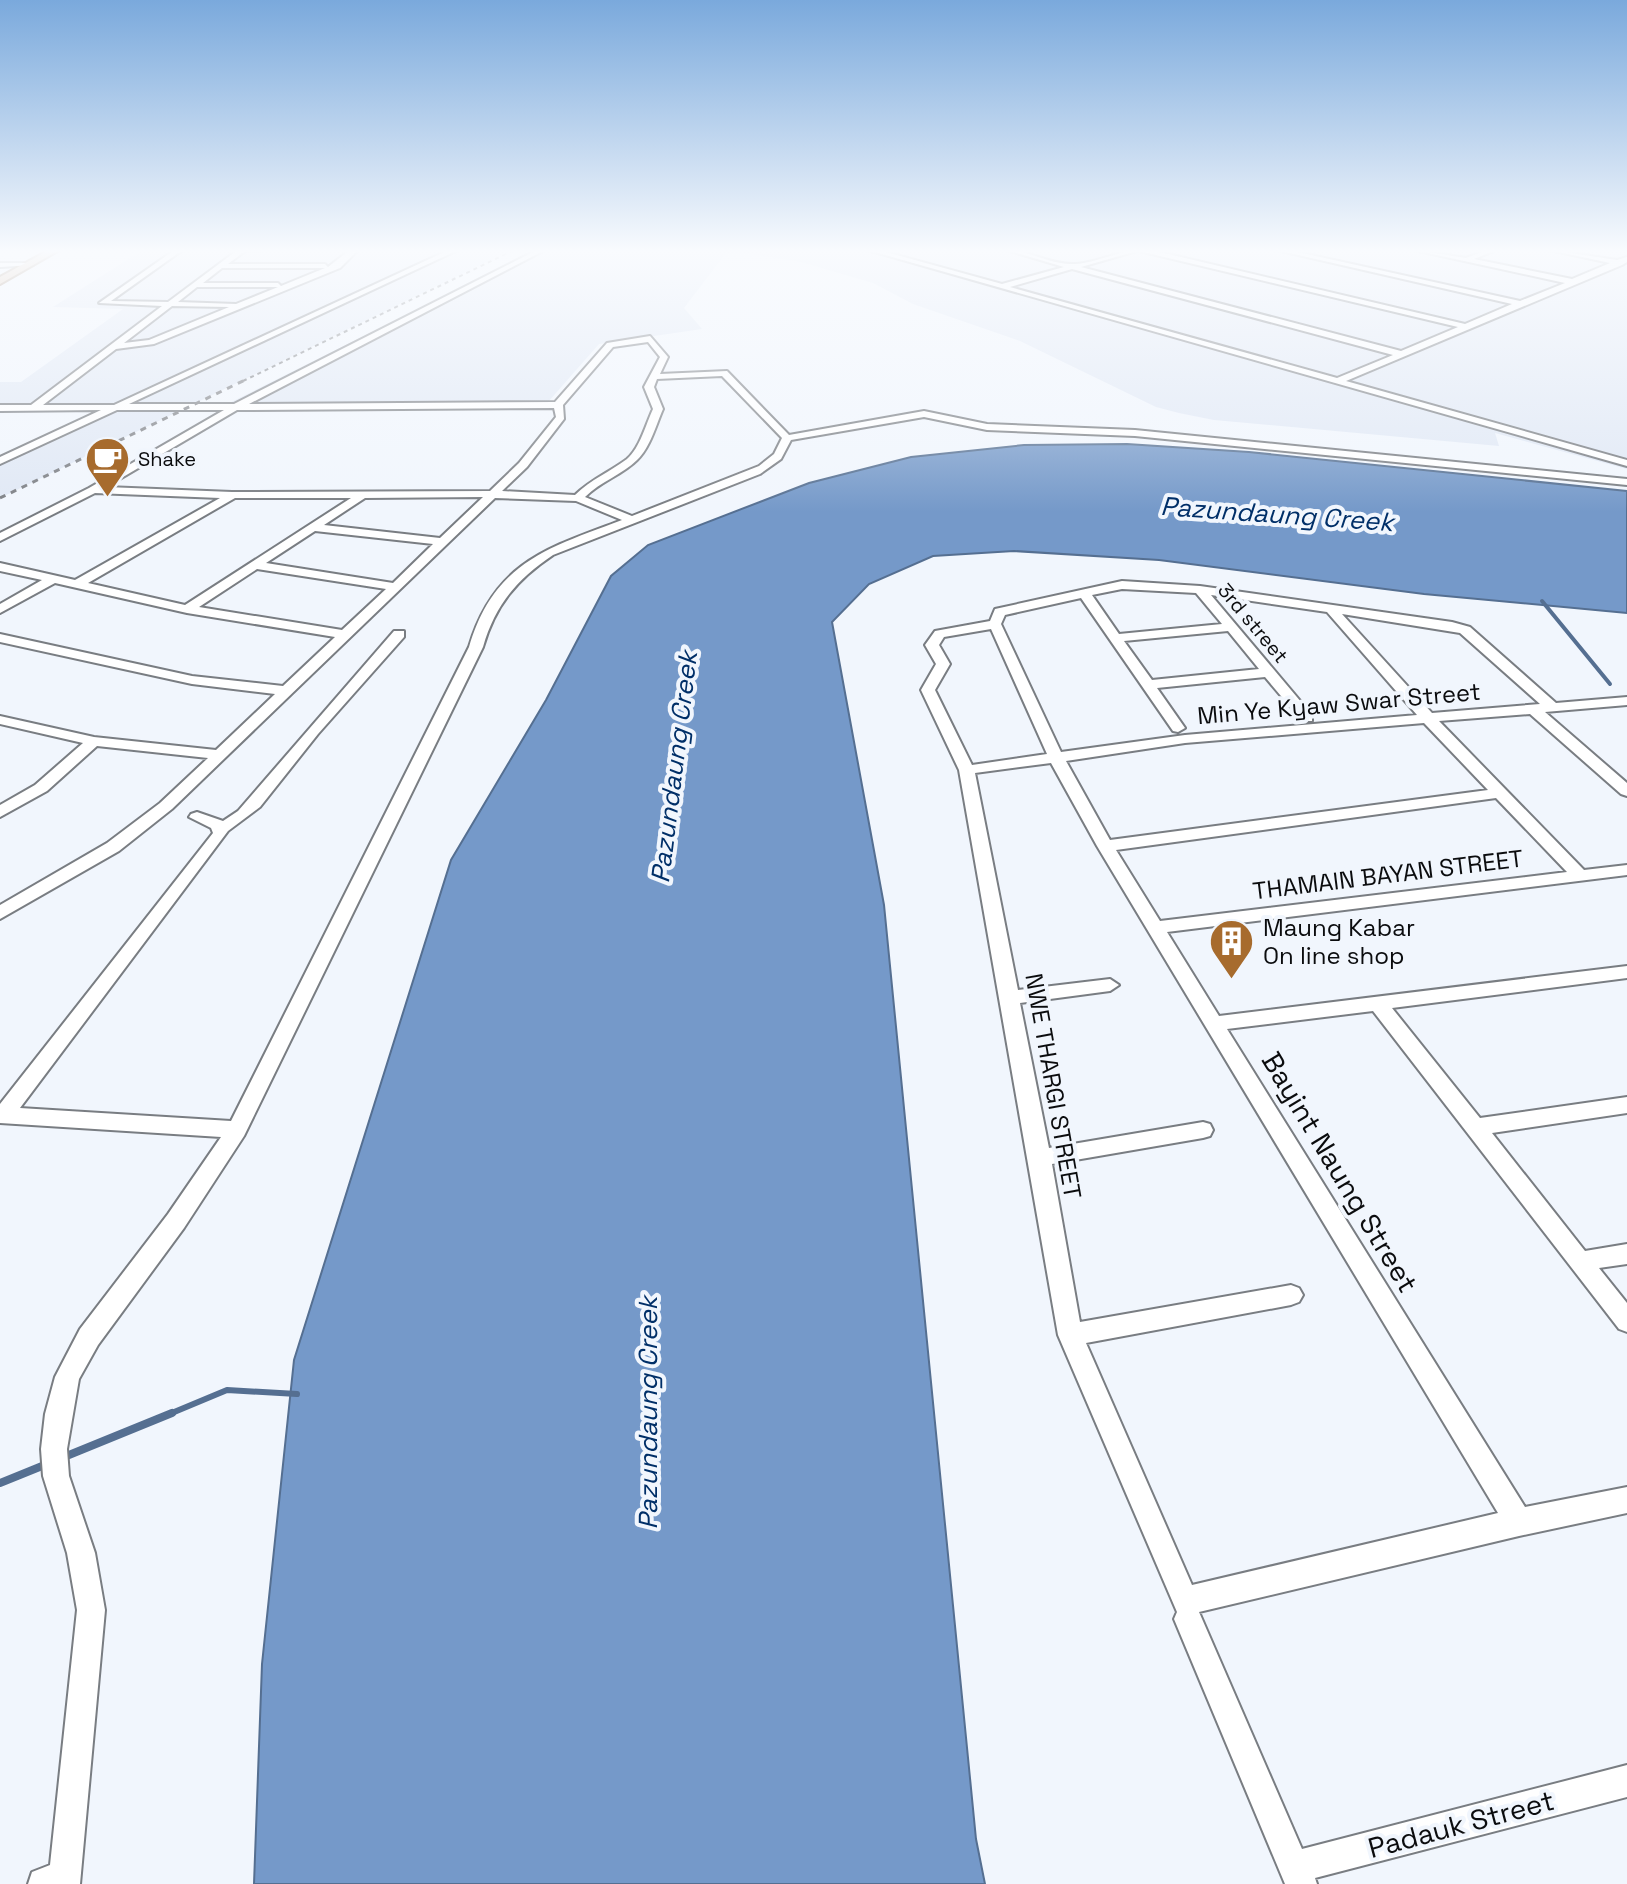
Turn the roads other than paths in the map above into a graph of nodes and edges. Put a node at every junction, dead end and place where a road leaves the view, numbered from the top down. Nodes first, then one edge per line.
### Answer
1 (126, 337) edge
2 (163, 337) edge
3 (265, 337) edge
4 (372, 337) edge
5 (1180, 337) edge
6 (1336, 337) edge
7 (1442, 337) edge
8 (113, 347) junction
9 (1400, 354) junction
10 (653, 377) junction
11 (1338, 381) junction
12 (558, 405) junction
13 (235, 407) junction
14 (0, 408) edge
15 (33, 408) junction
16 (110, 408) junction
17 (787, 438) junction
18 (0, 461) edge
19 (1627, 463) edge
20 (1627, 482) edge
21 (93, 490) junction
22 (489, 494) junction
23 (232, 495) junction
24 (361, 496) junction
25 (578, 498) junction
26 (630, 519) junction
27 (313, 527) junction
28 (0, 538) edge
29 (442, 542) junction
30 (254, 565) junction
31 (0, 567) edge
32 (53, 579) junction
33 (76, 585) junction
34 (396, 587) junction
35 (1200, 590) junction
36 (1084, 593) junction
37 (1330, 608) junction
38 (0, 609) edge
39 (187, 609) junction
40 (995, 624) junction
41 (1231, 627) junction
42 (399, 634) dead end
43 (346, 635) junction
44 (0, 638) edge
45 (1116, 638) junction
46 (1269, 672) junction
47 (1148, 685) junction
48 (287, 691) junction
49 (1627, 701) edge
50 (1552, 707) junction
51 (1534, 710) junction
52 (1427, 717) junction
53 (1307, 718) dead end
54 (0, 720) edge
55 (1178, 728) dead end
56 (94, 741) junction
57 (221, 755) junction
58 (1056, 757) junction
59 (967, 770) junction
60 (1627, 791) edge
61 (1501, 793) junction
62 (0, 812) edge
63 (197, 817) dead end
64 (220, 829) junction
65 (1105, 846) junction
66 (1627, 870) edge
67 (1580, 876) junction
68 (0, 913) edge
69 (1155, 928) junction
70 (1627, 972) edge
71 (1110, 985) dead end
72 (1010, 998) junction
73 (1380, 1006) junction
74 (1214, 1024) junction
75 (1627, 1105) edge
76 (1, 1115) edge
77 (1476, 1127) junction
78 (237, 1130) junction
79 (1203, 1130) dead end
80 (1040, 1158) junction
81 (1627, 1254) edge
82 (1582, 1261) junction
83 (1291, 1295) dead end
84 (1627, 1321) edge
85 (1070, 1335) junction
86 (1627, 1500) edge
87 (1519, 1522) junction
88 (1186, 1610) junction
89 (1627, 1781) edge
90 (1298, 1876) edge
91 (57, 1881) edge

1 - 8 street
2 - 8 street
3 - 16 street
4 - 13 street
5 - 11 street
6 - 9 street
7 - 9 street
8 - 15 street
9 - 11 street
10 - 12 street
10 - 17 street
10 - 25 street
11 - 19 street
12 - 13 street
12 - 22 street
13 - 16 street
13 - 21 street
14 - 15 street
15 - 16 street
16 - 18 street
17 - 20 street
17 - 26 street
21 - 23 street
21 - 28 street
22 - 24 street
22 - 25 street
22 - 29 street
23 - 24 street
23 - 33 street
24 - 27 street
25 - 26 street
26 - 78 street
27 - 29 street
27 - 30 street
29 - 34 street
30 - 34 street
30 - 39 street
31 - 32 street
32 - 33 street
32 - 38 street
33 - 39 street
34 - 43 street
35 - 36 street
35 - 37 street
35 - 41 street, 3rd street
36 - 40 street
36 - 45 street
37 - 50 street
37 - 52 street
39 - 43 street
40 - 58 street, Bayint Naung Street
40 - 59 street, NWE THARGI STREET
41 - 45 street
41 - 46 street, 3rd street
42 - 64 street
43 - 48 street
44 - 48 street
45 - 47 street
46 - 47 street
46 - 53 street, 3rd street
47 - 55 street
48 - 57 street
49 - 50 street, Min Ye Kyaw Swar Street
50 - 51 street, Min Ye Kyaw Swar Street
51 - 52 street, Min Ye Kyaw Swar Street
51 - 60 street
52 - 58 street, Min Ye Kyaw Swar Street
52 - 61 street
54 - 56 street
56 - 57 street
56 - 62 street
57 - 68 street
58 - 59 street, Min Ye Kyaw Swar Street
58 - 65 street, Bayint Naung Street
59 - 72 street, NWE THARGI STREET
61 - 65 street
61 - 67 street
63 - 64 street
64 - 76 street
65 - 69 street, Bayint Naung Street
66 - 67 street, THAMAIN BAYAN STREET
67 - 69 street, THAMAIN BAYAN STREET
69 - 74 street, Bayint Naung Street
70 - 73 street
71 - 72 street
72 - 80 street, NWE THARGI STREET
73 - 74 street
73 - 77 street
74 - 87 street, Bayint Naung Street
75 - 77 street
76 - 78 street
77 - 82 street
78 - 91 street
79 - 80 street
80 - 85 street, NWE THARGI STREET
81 - 82 street
82 - 84 street
83 - 85 street
85 - 88 street, NWE THARGI STREET
86 - 87 street
87 - 88 street
88 - 90 street, NWE THARGI STREET
89 - 90 street, Padauk Street

